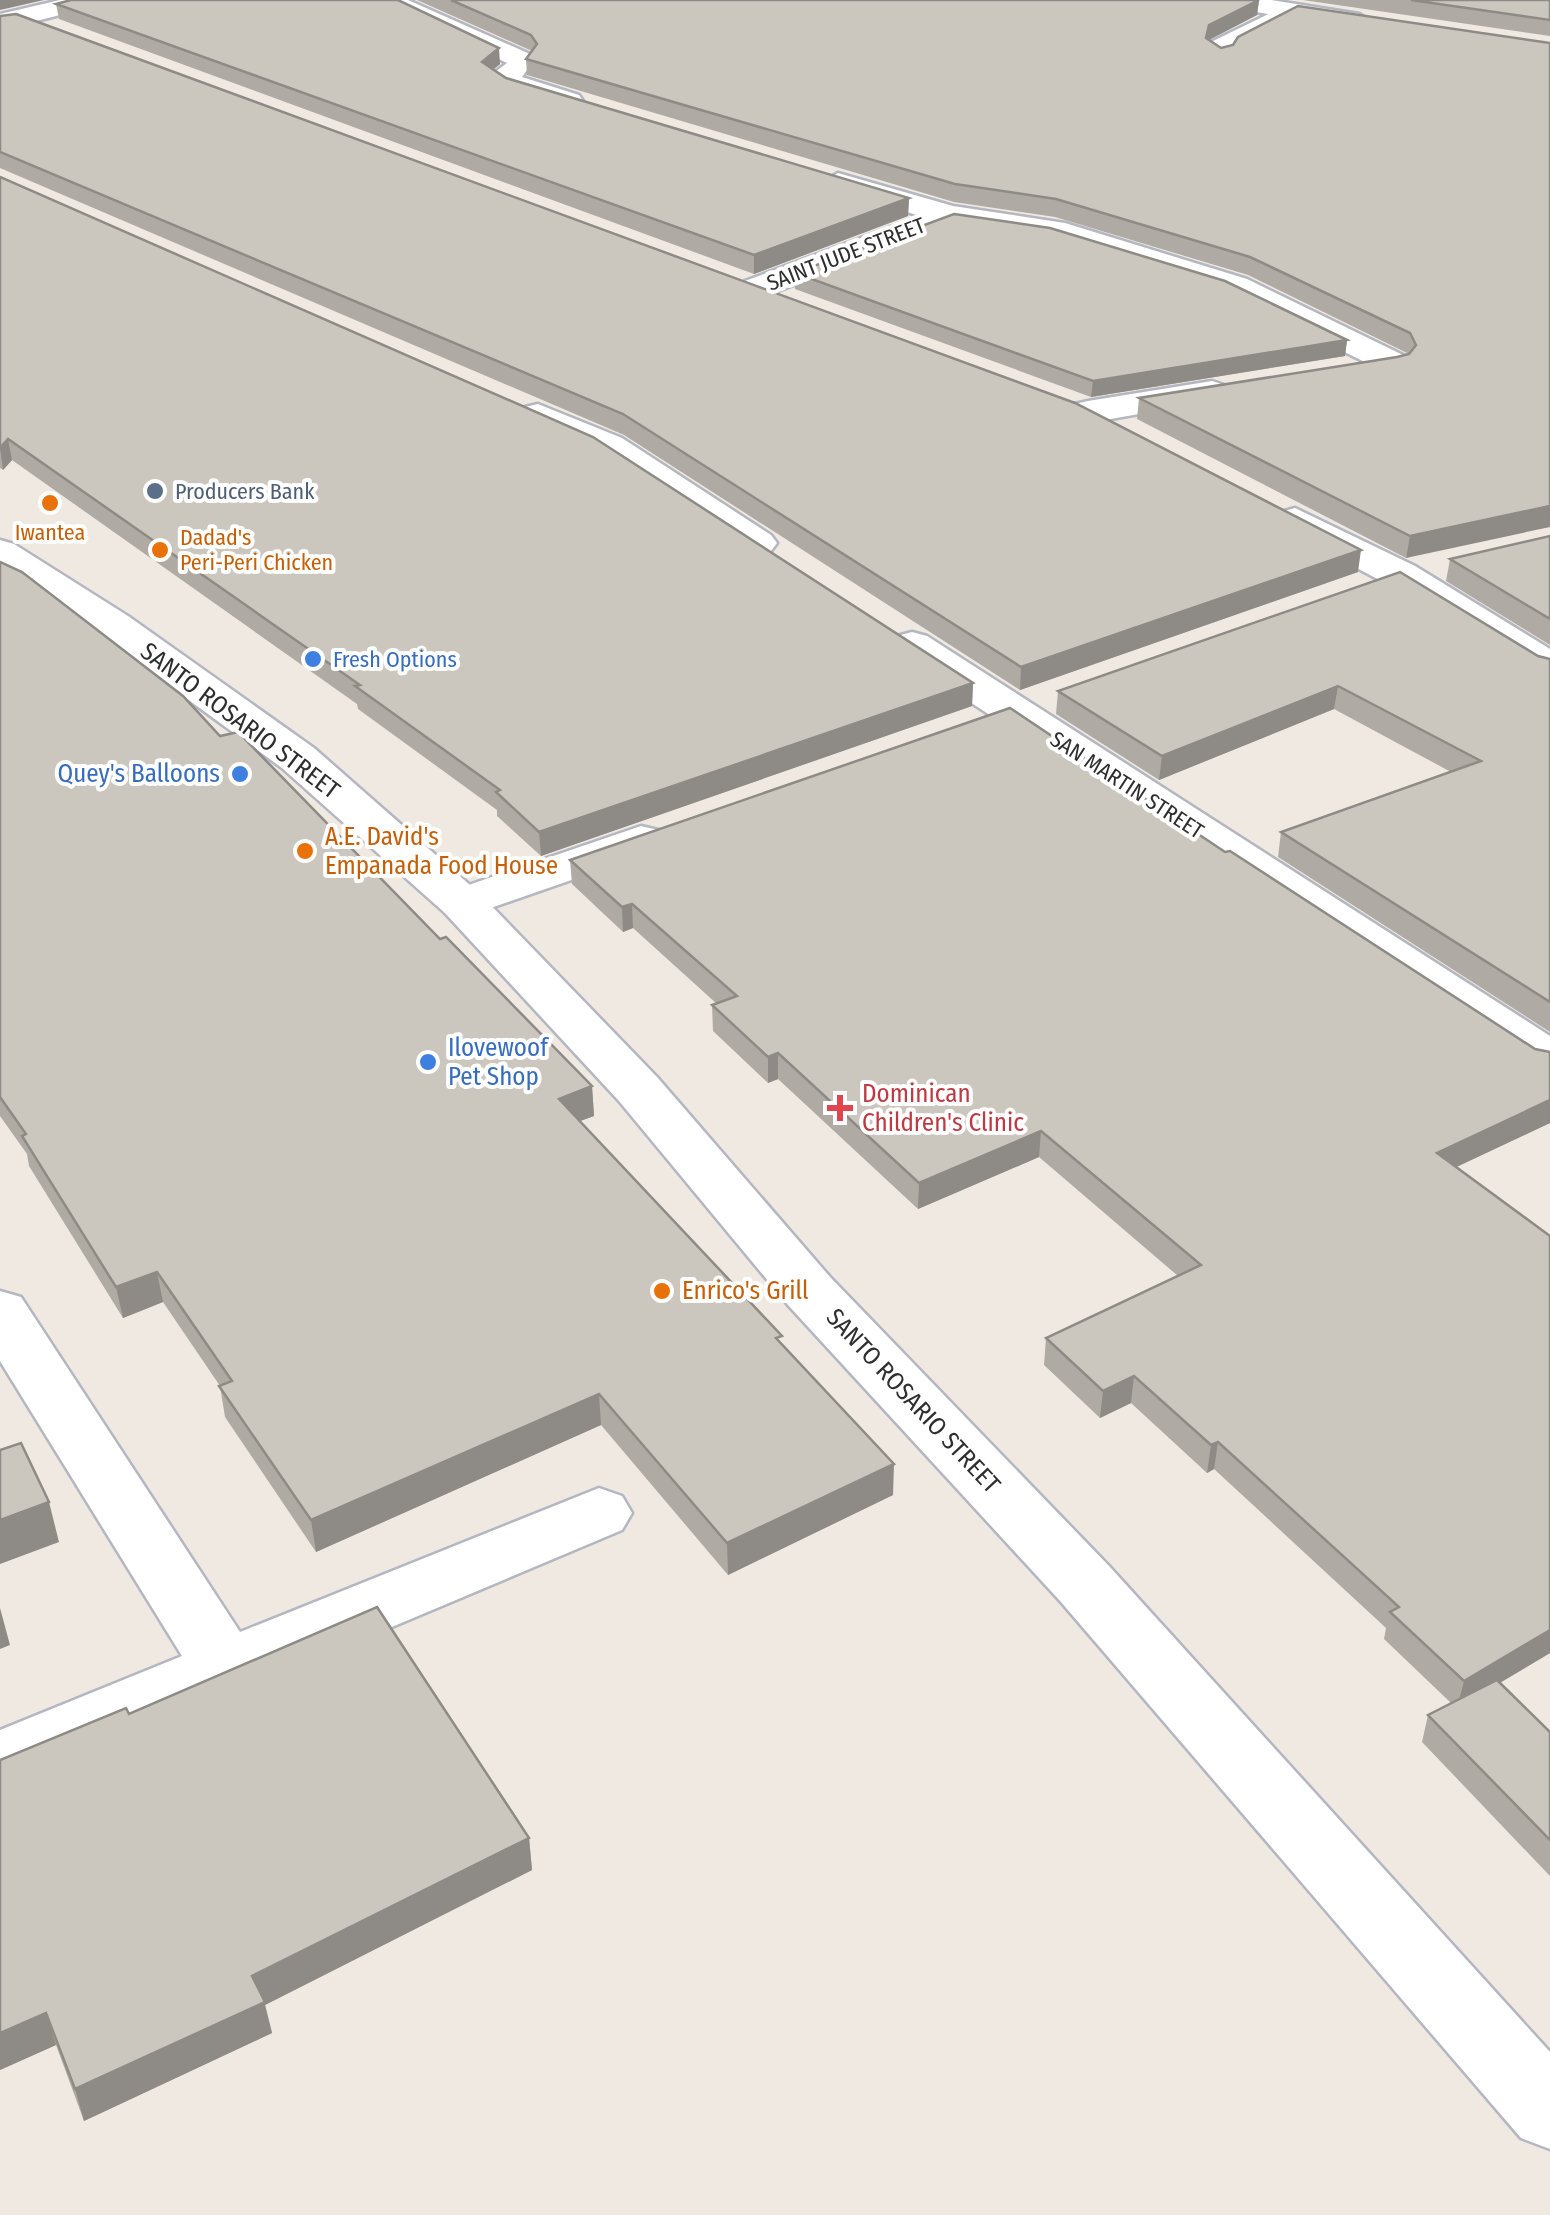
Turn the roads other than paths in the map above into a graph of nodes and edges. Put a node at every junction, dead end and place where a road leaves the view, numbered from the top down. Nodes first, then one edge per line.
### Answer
1 (91, 0) edge
2 (388, 0) edge
3 (1227, 0) edge
4 (1288, 12) junction
5 (10, 19) edge
6 (1378, 25) edge
7 (74, 38) edge
8 (1221, 54) edge
9 (592, 108) edge
10 (818, 176) edge
11 (950, 215) junction
12 (719, 274) edge
13 (756, 288) junction
14 (811, 309) edge
15 (1336, 372) edge
16 (1240, 388) edge
17 (1051, 398) edge
18 (504, 399) edge
19 (1088, 412) junction
20 (1140, 440) edge
21 (1262, 503) edge
22 (0, 552) edge
23 (1456, 562) edge
24 (792, 567) edge
25 (1400, 575) junction
26 (1345, 594) edge
27 (876, 622) edge
28 (1550, 667) edge
29 (1066, 690) edge
30 (1010, 710) junction
31 (955, 729) edge
32 (681, 826) edge
33 (462, 903) junction
34 (1550, 1060) edge
35 (0, 1312) edge
36 (598, 1513) dead end
37 (224, 1665) junction
38 (0, 1762) edge
39 (1550, 2110) edge

1 - 5 street
2 - 9 street
3 - 4 street
4 - 6 street
4 - 8 street
5 - 7 street
10 - 11 street, SAINT JUDE STREET
11 - 13 street, SAINT JUDE STREET
11 - 15 street
12 - 13 street
13 - 14 street
16 - 19 street
17 - 19 street
18 - 24 street
19 - 20 street
21 - 25 street
22 - 33 street, SANTO ROSARIO STREET
23 - 25 street
25 - 26 street
25 - 28 street
27 - 30 street, SAN MARTIN STREET
29 - 30 street
30 - 31 street
30 - 34 street, SAN MARTIN STREET
32 - 33 street
33 - 39 street, SANTO ROSARIO STREET
35 - 37 street
36 - 37 street
37 - 38 street

